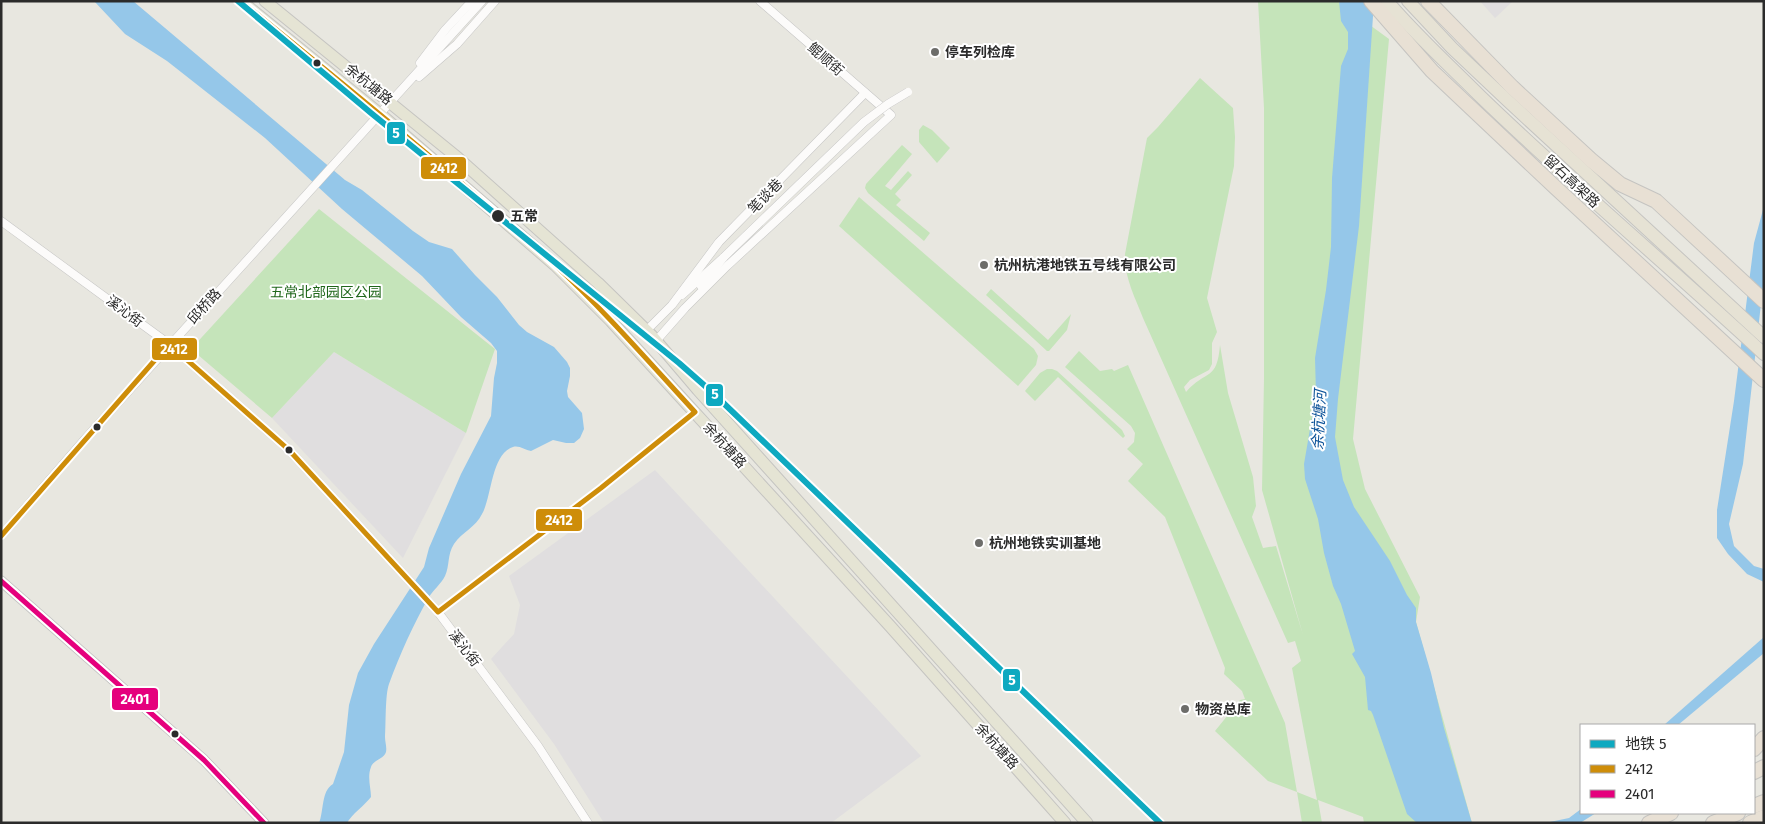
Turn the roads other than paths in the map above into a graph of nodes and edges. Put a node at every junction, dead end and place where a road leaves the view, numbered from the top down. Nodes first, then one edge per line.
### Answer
1 (241, 1) edge
2 (265, 1) edge
3 (472, 1) edge
4 (482, 1) edge
5 (495, 1) edge
6 (760, 1) edge
7 (1371, 1) edge
8 (1387, 1) edge
9 (1408, 1) edge
10 (1428, 1) edge
11 (908, 92) dead end
12 (865, 93) junction
13 (390, 102) junction
14 (380, 114) junction
15 (891, 116) joint
16 (1, 221) edge
17 (724, 257) junction
18 (1764, 301) edge
19 (672, 305) junction
20 (684, 308) junction
21 (647, 330) junction
22 (1764, 337) edge
23 (656, 341) junction
24 (169, 344) junction
25 (1764, 354) edge
26 (1763, 380) edge
27 (1, 536) edge
28 (1, 581) edge
29 (1764, 738) edge
30 (1755, 747) edge
31 (1663, 814) edge
32 (1669, 814) edge
33 (1736, 814) edge
34 (1764, 817) edge
35 (264, 823) edge
36 (588, 823) edge
37 (1065, 823) edge
38 (1087, 823) edge
39 (1647, 823) edge
40 (1713, 823) edge
41 (1750, 823) edge

1 - 14 main road, 余杭塘路
2 - 13 main road, 余杭塘路
3 - 13 street
4 - 13 street
5 - 13 street
6 - 12 street, 鲲顺街
7 - 26 highway
8 - 25 highway, 留石高架路
9 - 22 highway, 留石高架路
10 - 18 highway
11 - 17 street, 笔谈巷, bridge
12 - 15 street, 鲲顺街
12 - 19 street, 笔谈巷
13 - 14 street
13 - 21 main road, 余杭塘路
14 - 24 street, 邱桥路
14 - 37 main road, 余杭塘路
15 - 20 street, 笔谈巷
16 - 24 street, 溪沁街
17 - 19 street, 笔谈巷
17 - 20 street, 笔谈巷
19 - 21 street, 笔谈巷
20 - 23 street, 笔谈巷
21 - 23 main road, 余杭塘路
23 - 38 main road, 余杭塘路
24 - 27 street, 邱桥路
24 - 36 street, 溪沁街
28 - 35 street
29 - 30 highway
31 - 39 highway
32 - 39 highway
33 - 40 highway
34 - 41 highway

